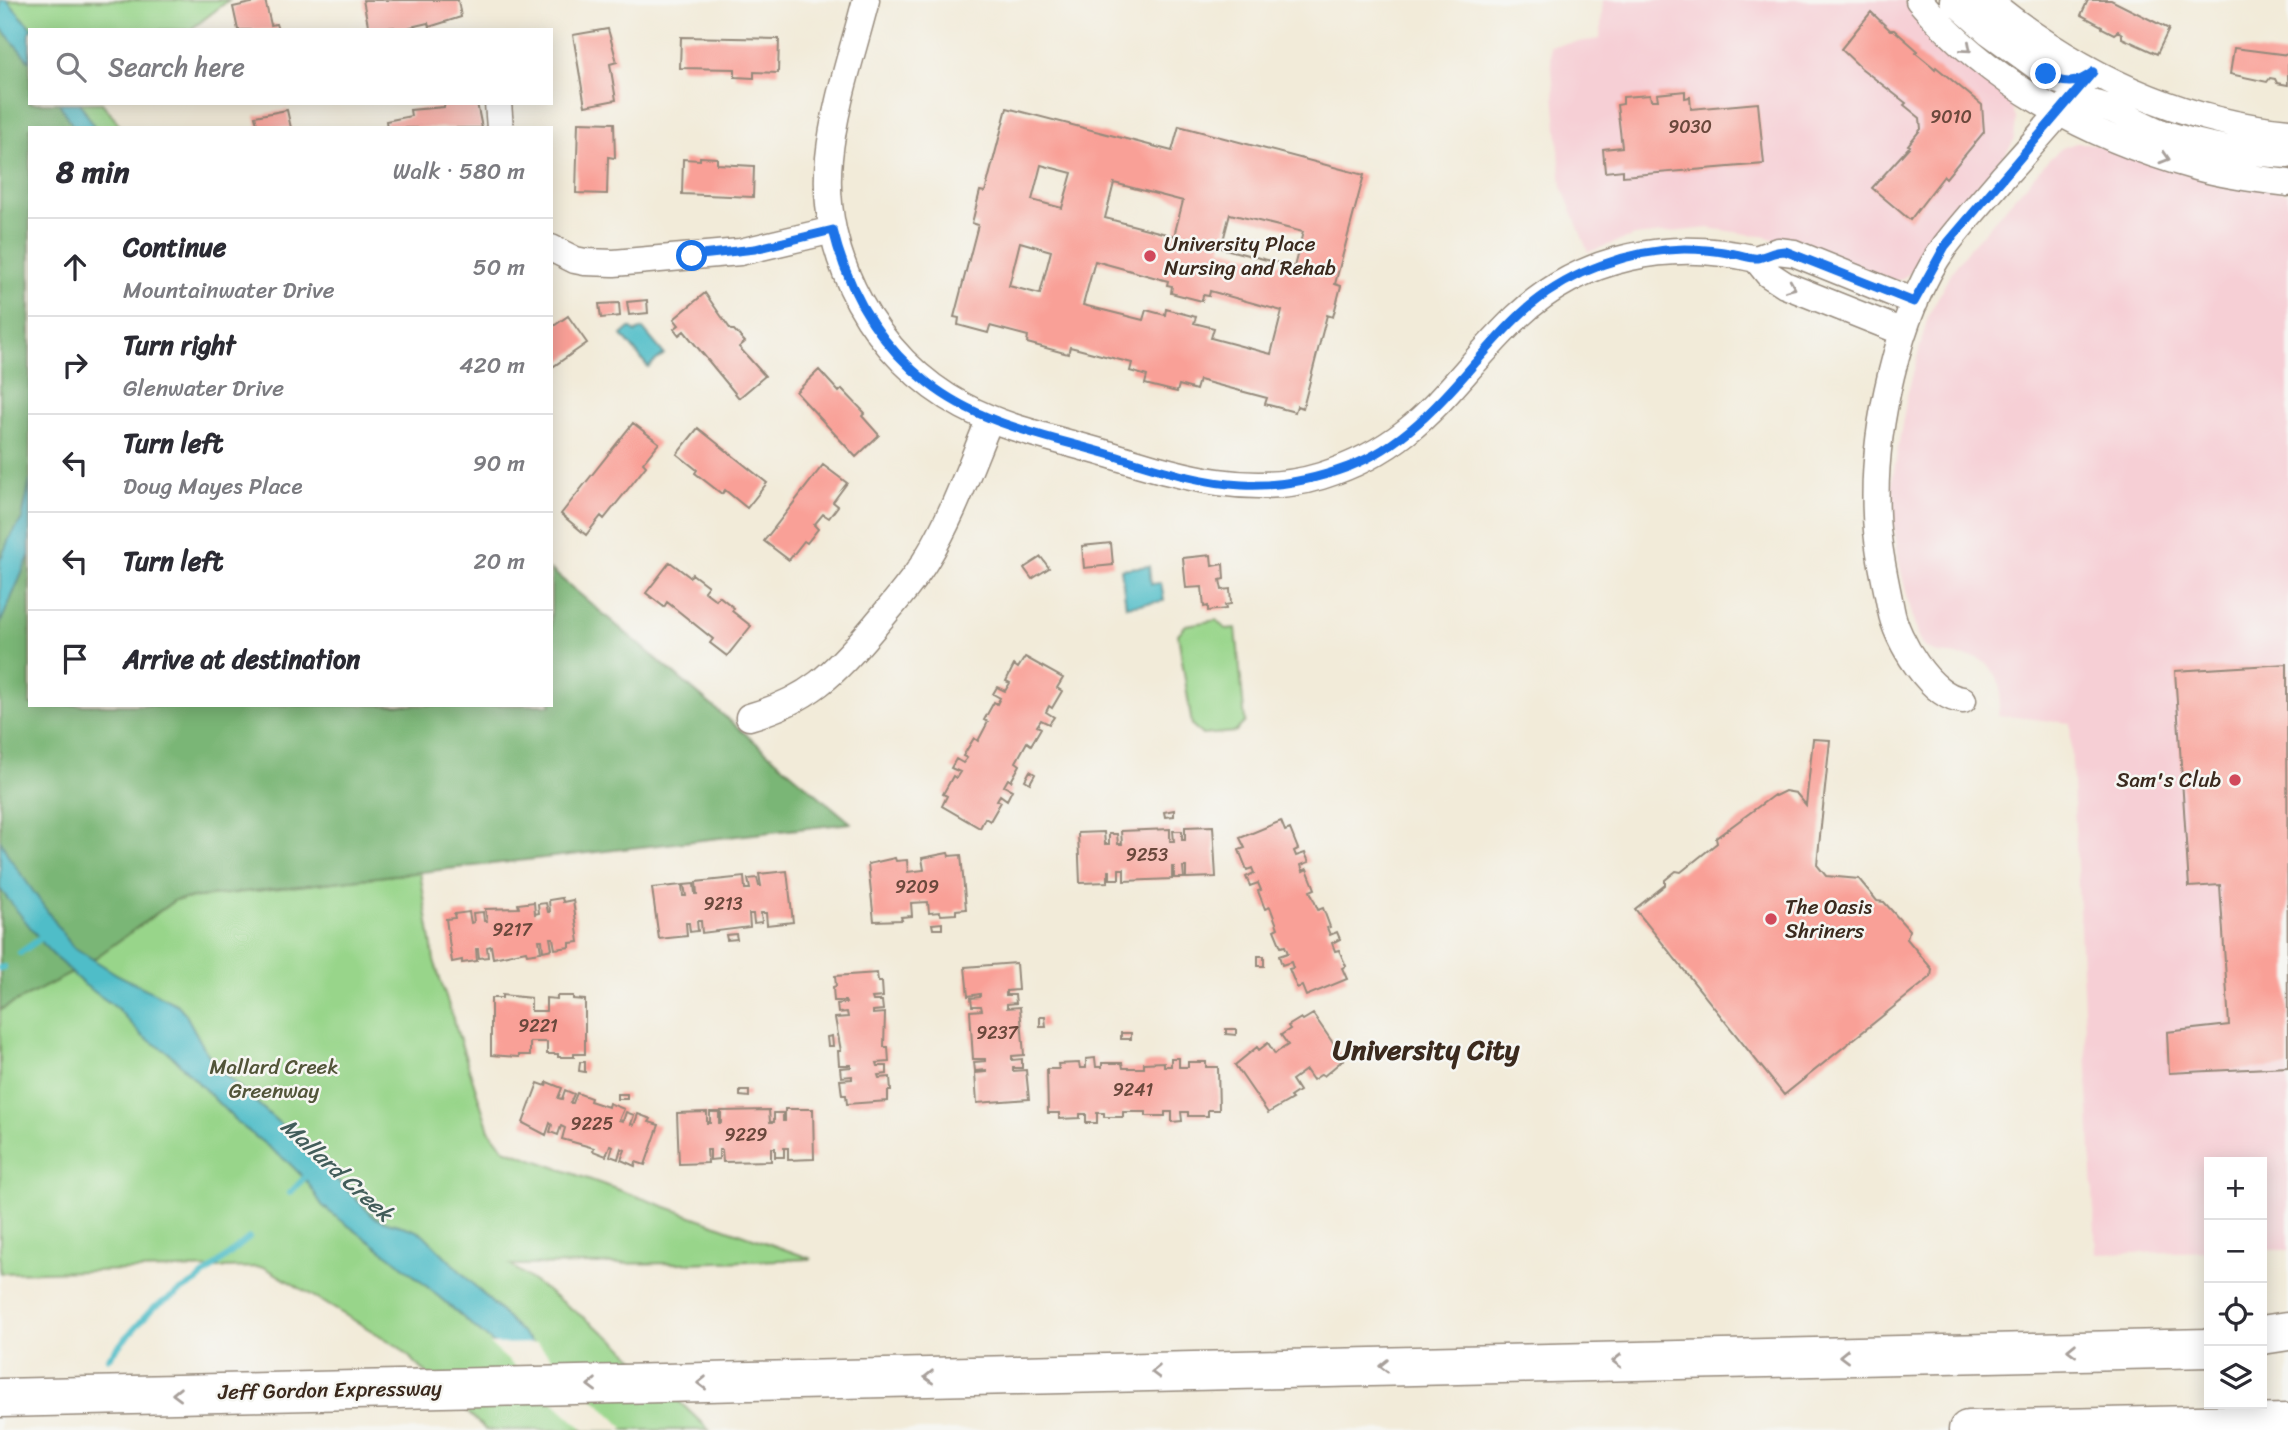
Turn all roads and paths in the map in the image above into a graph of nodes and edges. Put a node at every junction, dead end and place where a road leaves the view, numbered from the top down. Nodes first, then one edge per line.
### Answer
1 (866, 0) edge
2 (1919, 0) edge
3 (1953, 0) edge
4 (1987, 0) edge
5 (2093, 72) junction
6 (498, 105) edge
7 (2059, 113) junction
8 (500, 126) edge
9 (2288, 132) edge
10 (2288, 155) edge
11 (2288, 183) edge
12 (833, 230) junction
13 (553, 249) edge
14 (1756, 258) junction
15 (1914, 302) junction
16 (1903, 332) junction
17 (990, 419) junction
18 (1964, 700) dead end
19 (749, 717) dead end
20 (2288, 1331) edge
21 (2267, 1334) edge
22 (2204, 1342) edge
23 (2288, 1346) edge
24 (2267, 1347) edge
25 (2204, 1348) edge
26 (2140, 1349) junction
27 (0, 1398) edge
28 (2288, 1423) edge
29 (1968, 1430) edge

1 - 12 street
2 -> 7 street
3 - 5 street
4 - 5 street
5 - 7 street
5 - 9 street
6 - 8 street
7 - 10 street
7 -> 11 street
7 - 15 street
12 - 13 street
12 - 17 street
14 - 15 street
14 -> 16 street
14 - 17 street
15 - 16 street
16 - 18 street
17 - 19 street
20 - 21 highway
22 - 26 highway
23 - 24 highway
25 - 26 highway
26 -> 27 highway, Jeff Gordon Expressway
28 - 29 highway

